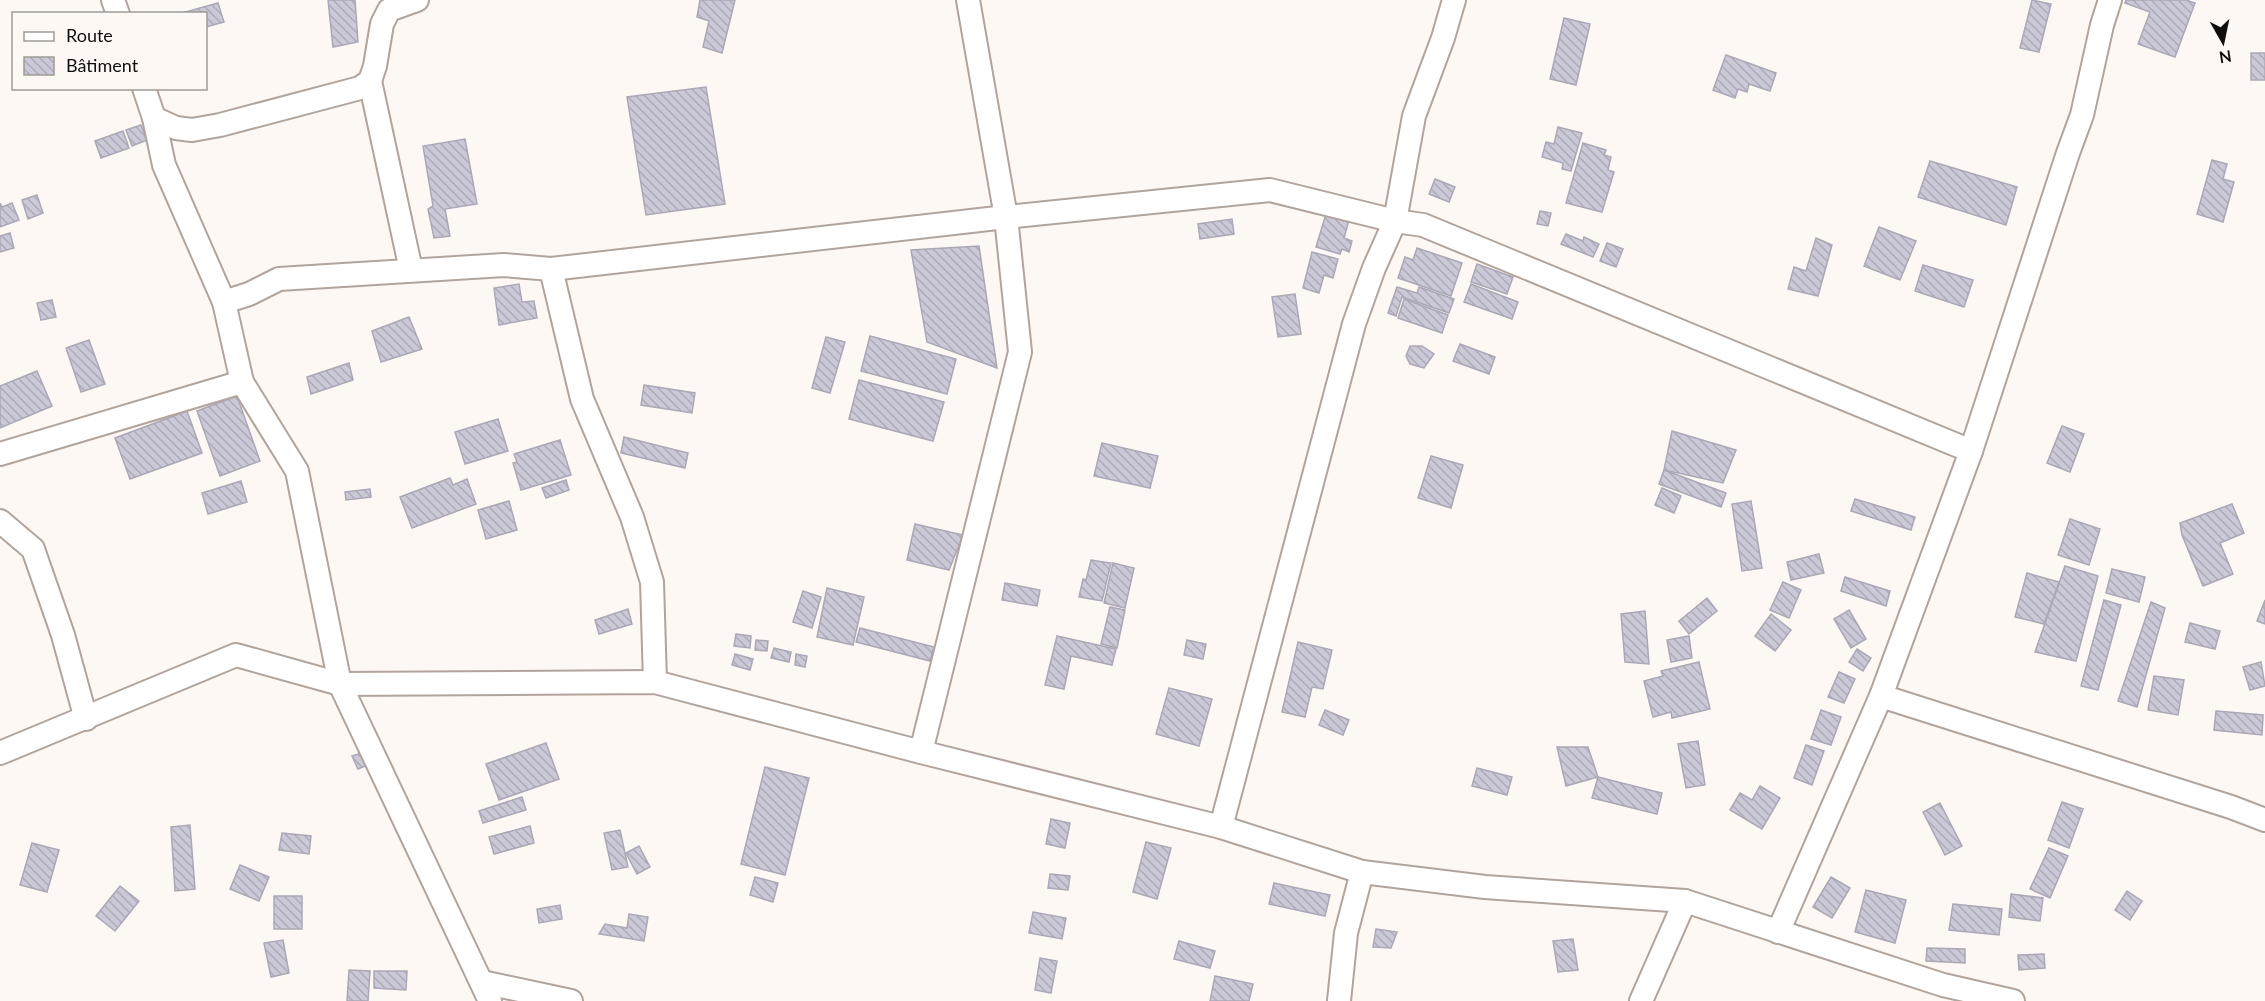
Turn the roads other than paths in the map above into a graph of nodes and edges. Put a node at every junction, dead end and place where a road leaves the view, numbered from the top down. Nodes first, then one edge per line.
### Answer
1 (417, 0) edge
2 (968, 0) edge
3 (1454, 0) edge
4 (2110, 0) edge
5 (370, 81) junction
6 (145, 90) edge
7 (154, 118) junction
8 (1006, 217) junction
9 (1395, 221) junction
10 (551, 269) junction
11 (411, 270) junction
12 (224, 302) junction
13 (242, 382) junction
14 (1971, 452) junction
15 (0, 454) edge
16 (0, 521) edge
17 (655, 682) junction
18 (340, 684) junction
19 (1881, 696) junction
20 (86, 718) junction
21 (921, 752) junction
22 (0, 753) edge
23 (2265, 820) edge
24 (1221, 827) junction
25 (1362, 872) junction
26 (1685, 901) junction
27 (1778, 932) junction
28 (486, 991) edge
29 (1941, 993) edge
30 (571, 1001) edge
31 (1339, 1001) edge
32 (1641, 1001) edge
33 (2013, 1001) edge

1 - 5 street
2 - 8 street
3 - 9 street
4 - 14 street
5 - 7 street
5 - 11 street
6 - 7 street
7 - 12 street
8 - 9 street
8 - 10 street
8 - 21 street
9 - 14 street
9 - 24 street
10 - 11 street
10 - 17 street
11 - 12 street
12 - 13 street
13 - 15 street
13 - 18 street
14 - 19 street
16 - 20 street
17 - 18 street
17 - 21 street
18 - 20 street
18 - 28 street
19 - 23 street
19 - 27 street
20 - 22 street
21 - 24 street
24 - 25 street
25 - 26 street
25 - 31 street
26 - 27 street
26 - 32 street
27 - 29 street
28 - 30 street
29 - 33 street

